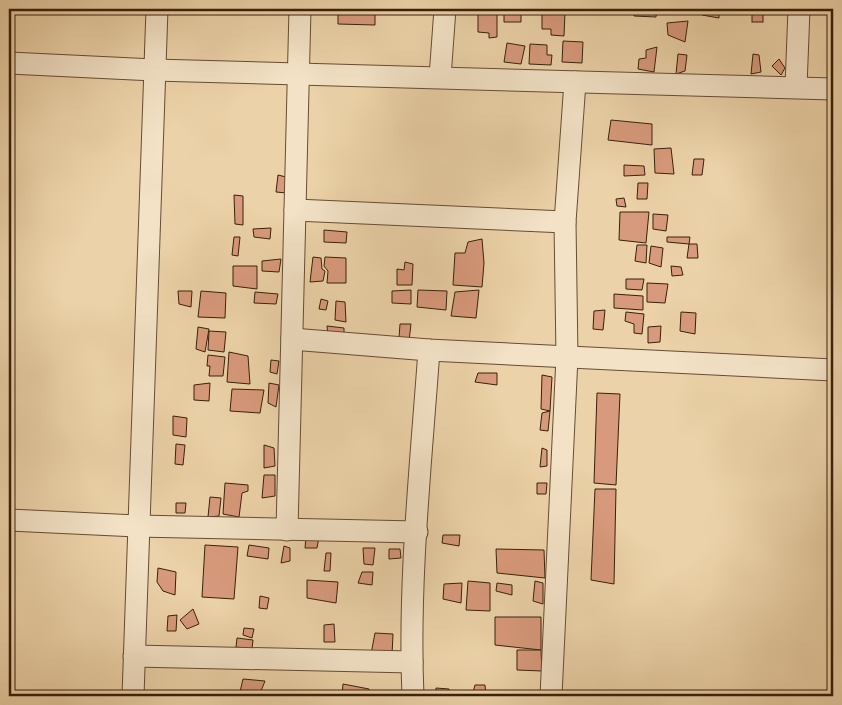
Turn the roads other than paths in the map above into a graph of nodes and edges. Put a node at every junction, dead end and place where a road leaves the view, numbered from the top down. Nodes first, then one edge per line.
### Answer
1 (156, 9) edge
2 (300, 9) edge
3 (445, 9) edge
4 (799, 9) edge
5 (9, 63) edge
6 (154, 70) junction
7 (298, 74) junction
8 (440, 77) junction
9 (575, 82) junction
10 (796, 87) junction
11 (833, 89) edge
12 (295, 210) junction
13 (564, 222) junction
14 (292, 339) junction
15 (429, 350) junction
16 (567, 357) junction
17 (833, 370) edge
18 (9, 520) edge
19 (138, 526) junction
20 (287, 530) junction
21 (417, 532) junction
22 (134, 656) junction
23 (412, 662) junction
24 (132, 696) edge
25 (413, 696) edge
26 (551, 696) edge

1 - 6 street
2 - 7 street
3 - 8 street
4 - 10 street
5 - 6 street
6 - 7 street
6 - 19 street
7 - 8 street
7 - 12 street
8 - 9 street
9 - 10 street
9 - 13 street
10 - 11 street
12 - 13 street
12 - 14 street
13 - 16 street
14 - 15 street
14 - 20 street
15 - 16 street
15 - 21 street
16 - 17 street
16 - 26 street
18 - 19 street
19 - 20 street
19 - 22 street
20 - 21 street
21 - 23 street
22 - 23 street
22 - 24 street
23 - 25 street

